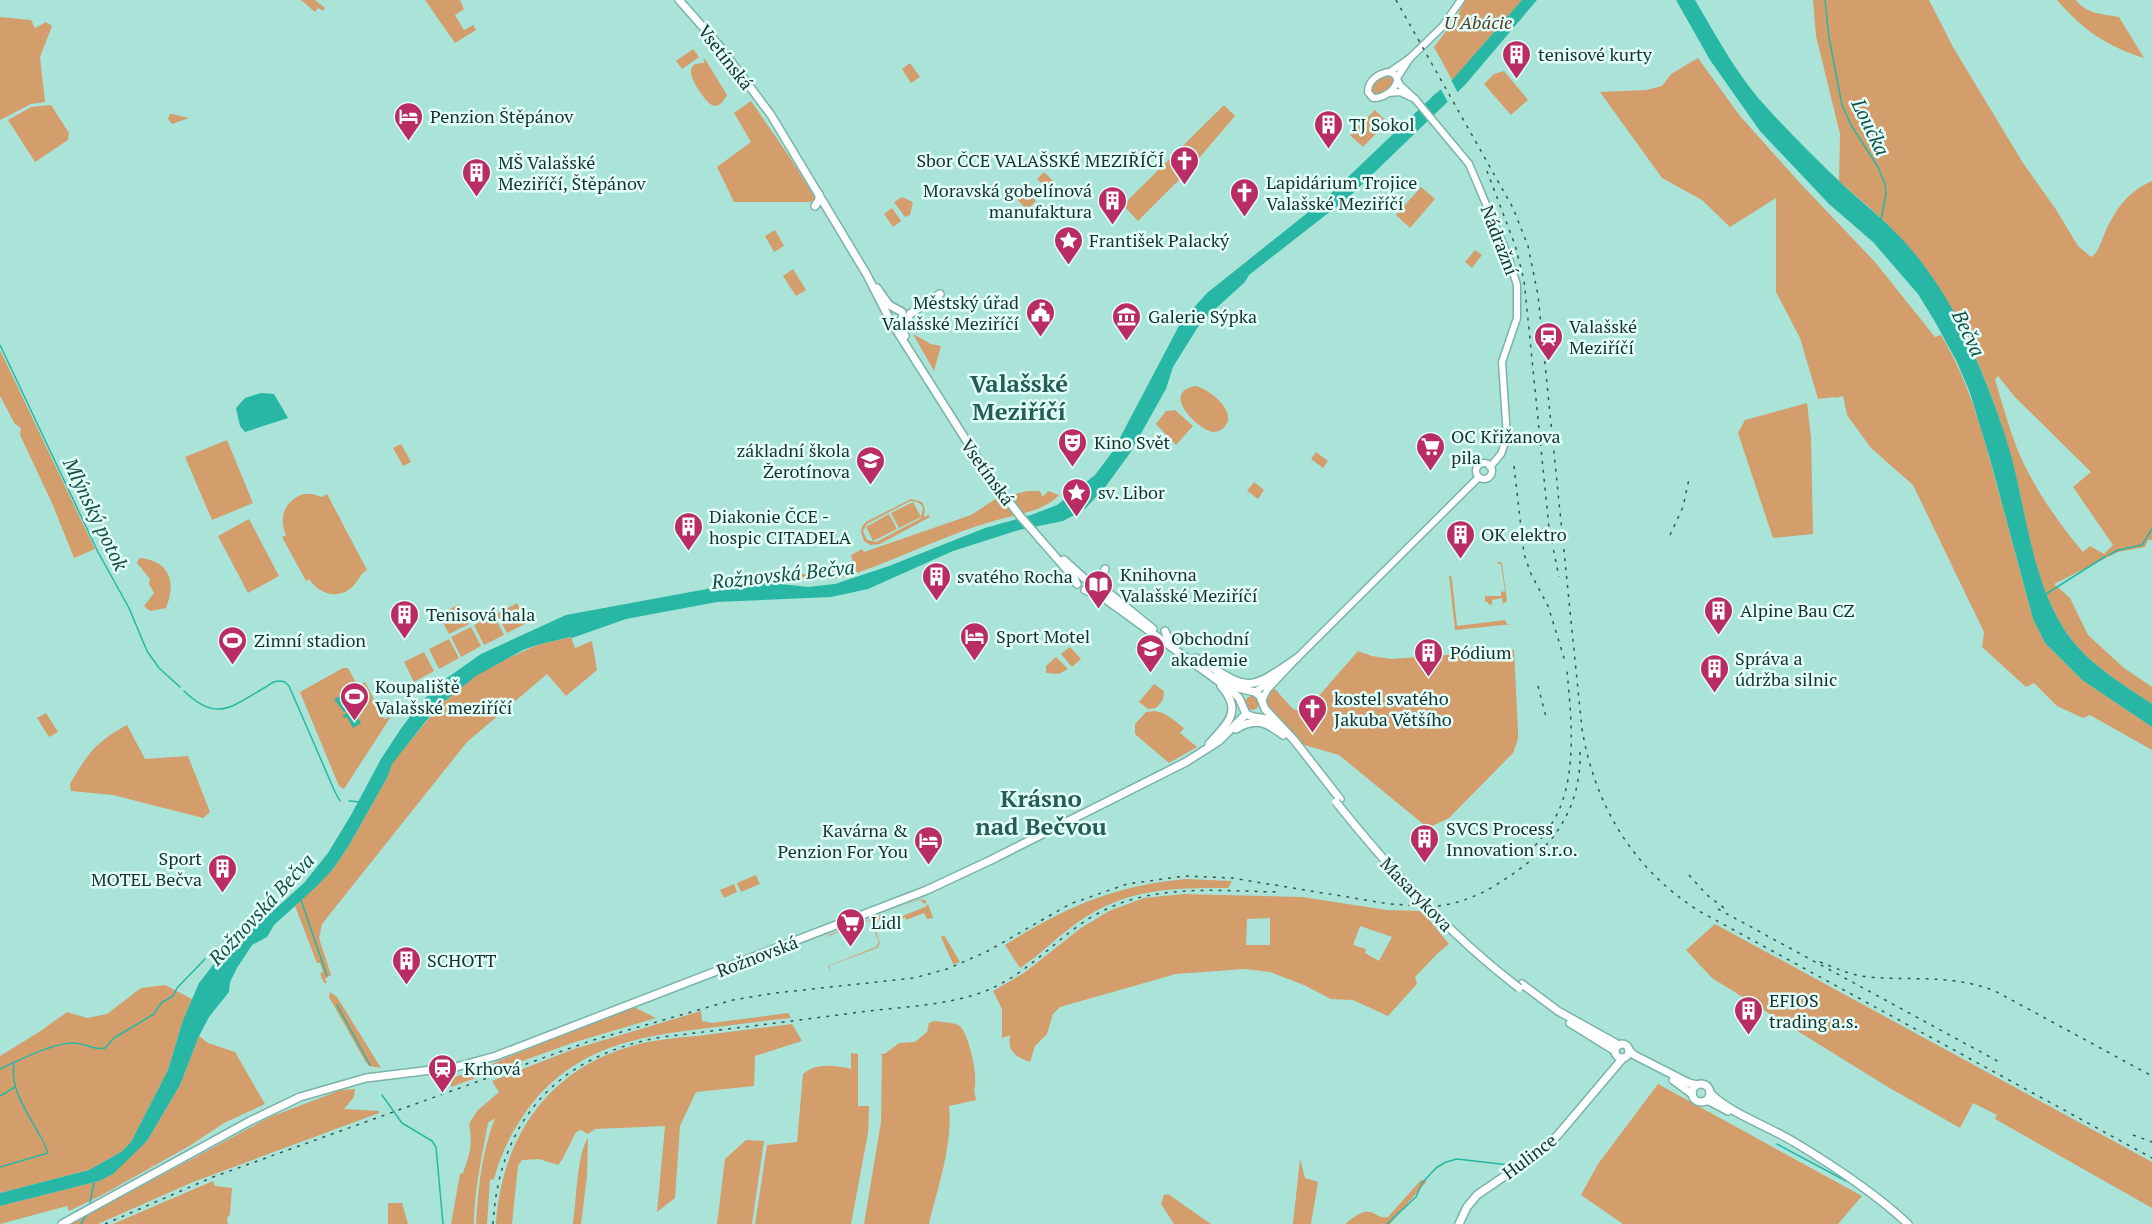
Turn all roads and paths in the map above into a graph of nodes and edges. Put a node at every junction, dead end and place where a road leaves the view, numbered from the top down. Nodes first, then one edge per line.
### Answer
1 (679, 0) edge
2 (1461, 0) edge
3 (1410, 58) junction
4 (1390, 72) junction
5 (1397, 80) junction
6 (1388, 93) junction
7 (1416, 101) junction
8 (771, 115) junction
9 (818, 192) junction
10 (815, 206) dead end
11 (940, 294) dead end
12 (897, 309) junction
13 (890, 319) junction
14 (902, 319) junction
15 (888, 332) dead end
16 (906, 341) junction
17 (1490, 467) junction
18 (1479, 477) junction
19 (1062, 560) junction
20 (1105, 569) dead end
21 (1084, 578) junction
22 (1077, 584) junction
23 (1087, 587) junction
24 (1155, 631) junction
25 (1165, 632) dead end
26 (1185, 652) junction
27 (1297, 658) junction
28 (1209, 673) junction
29 (1255, 692) junction
30 (1241, 703) junction
31 (1262, 703) junction
32 (1246, 714) junction
33 (1283, 735) junction
34 (1219, 741) junction
35 (1201, 753) junction
36 (1338, 800) junction
37 (1616, 1050) junction
38 (1629, 1050) junction
39 (1624, 1058) junction
40 (1697, 1085) junction
41 (1598, 1087) junction
42 (1710, 1093) junction
43 (1692, 1094) junction
44 (1705, 1101) junction
45 (1829, 1165) junction
46 (62, 1224) edge
47 (1459, 1224) edge
48 (1908, 1224) edge

1 - 8 main road, Vsetínská
2 - 3 main road
3 - 4 main road
3 - 5 main road
4 - 5 main road
4 - 6 main road
5 - 6 main road
5 - 7 main road, Nádražní
6 - 7 main road
7 - 17 main road, Nádražní
8 - 9 main road, Vsetínská
8 - 12 main road, Vsetínská
9 - 10 main road
9 - 13 main road, Vsetínská
11 - 16 main road
12 - 13 main road
12 - 14 main road
13 - 14 main road
13 - 16 main road, Vsetínská
14 - 16 main road, Vsetínská
15 - 16 main road
16 - 19 main road, Vsetínská
17 - 18 main road, Nádražní
17 - 18 main road, Nádražní
18 - 27 main road, Nádražní
19 - 21 main road, Vsetínská
19 - 22 main road, Vsetínská
20 - 24 main road
21 - 22 main road
21 - 23 main road
22 - 23 main road
23 - 24 main road
23 - 28 main road
24 - 26 main road
25 - 26 main road
26 - 27 main road
26 - 29 main road
27 - 29 main road, Nádražní
27 - 31 main road, Nádražní
28 - 30 main road
28 - 35 main road
29 - 30 main road
29 - 31 main road
30 - 32 main road
30 - 35 main road, Rožnovská
31 - 32 main road
31 - 36 main road, Masarykova
32 - 33 main road, Masarykova
32 - 34 main road, Rožnovská
33 - 34 main road
33 - 36 main road, Masarykova
34 - 35 main road, Rožnovská
35 - 46 main road, Rožnovská
36 - 37 main road, Masarykova, bridge
37 - 38 main road
37 - 39 main road
37 - 41 main road, Hulince
38 - 39 main road
38 - 40 main road
39 - 41 main road, Hulince
39 - 43 main road
40 - 42 main road
40 - 43 main road
41 - 47 main road, Hulince
42 - 44 main road
42 - 45 main road
43 - 44 main road
44 - 45 main road
45 - 48 main road

